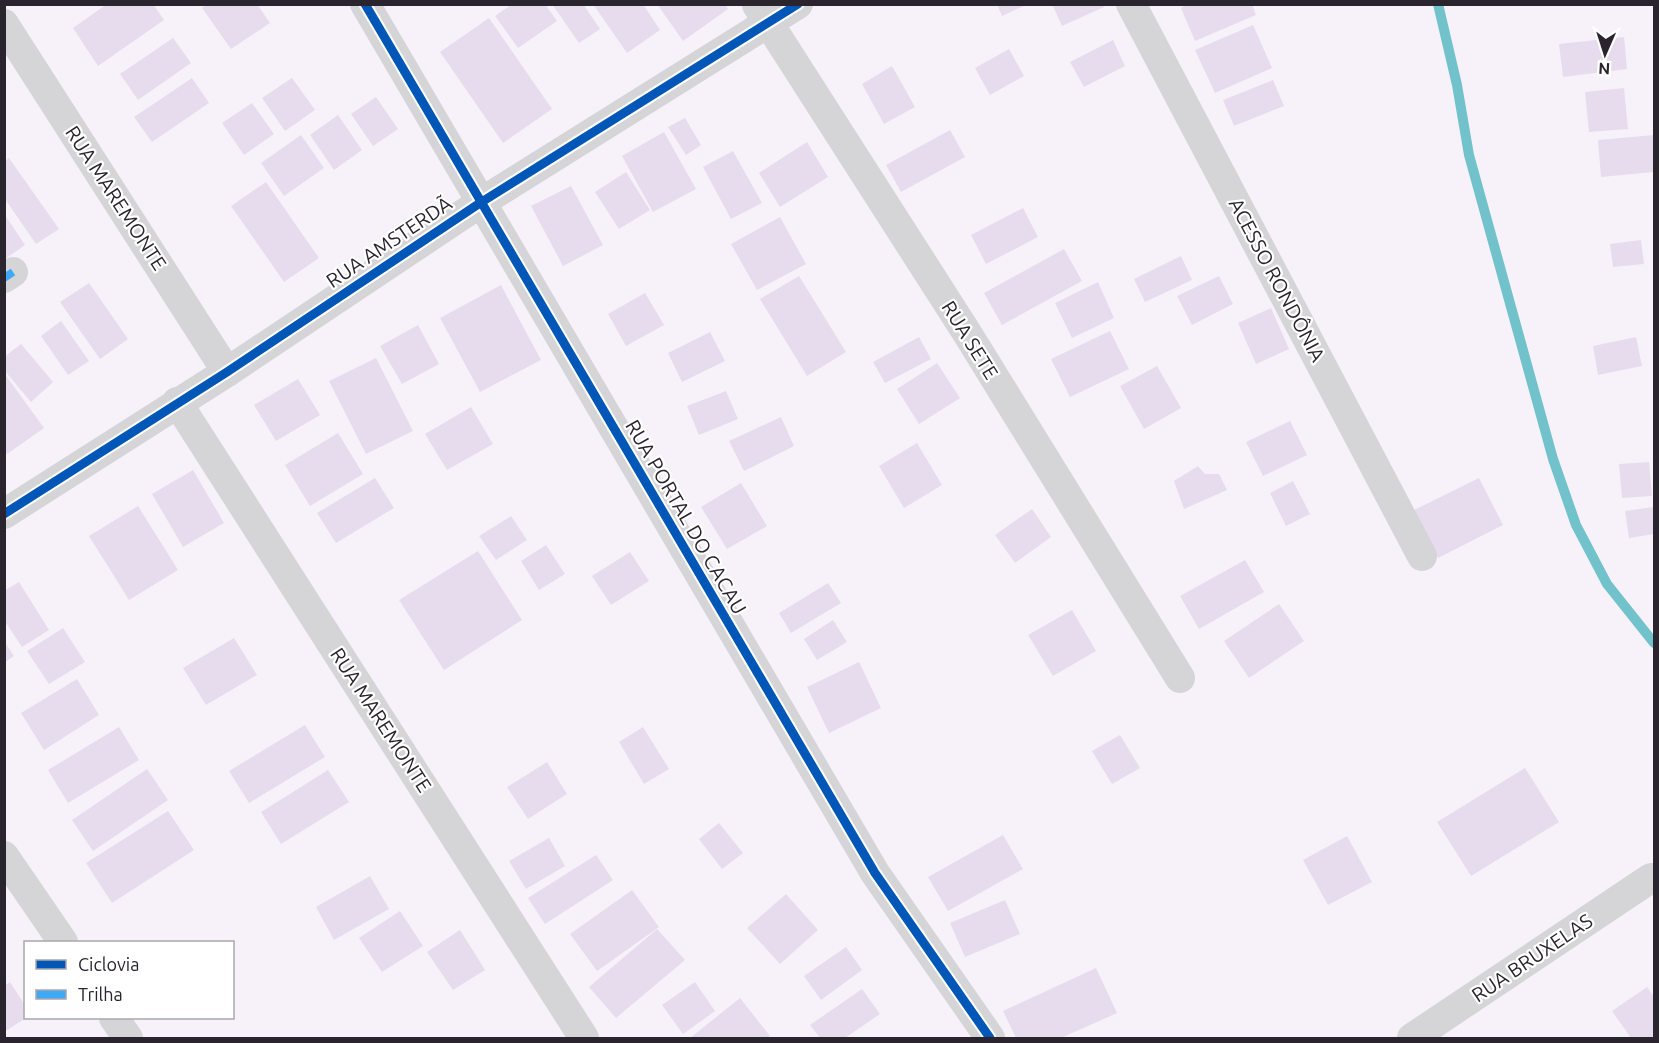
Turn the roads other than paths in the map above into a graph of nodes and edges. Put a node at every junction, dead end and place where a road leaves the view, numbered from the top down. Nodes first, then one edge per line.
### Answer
1 (365, 4) edge
2 (798, 4) edge
3 (1131, 4) edge
4 (762, 13) edge
5 (4, 24) edge
6 (480, 203) junction
7 (227, 372) junction
8 (177, 402) junction
9 (4, 514) edge
10 (1422, 556) dead end
11 (1180, 678) dead end
12 (4, 856) edge
13 (1651, 878) dead end
14 (62, 941) edge
15 (115, 1019) edge
16 (128, 1038) edge
17 (584, 1038) edge
18 (990, 1038) edge
19 (1412, 1038) edge

1 - 6 street, RUA PORTAL DO CACAU
2 - 4 street, RUA AMSTERDÃ
3 - 10 street, ACESSO RONDÔNIA
4 - 6 street, RUA AMSTERDÃ
4 - 11 street, RUA SETE
5 - 7 street, RUA MAREMONTE
6 - 7 street, RUA AMSTERDÃ
6 - 18 street, RUA PORTAL DO CACAU
7 - 8 street, RUA AMSTERDÃ
8 - 9 street, RUA AMSTERDÃ
8 - 17 street, RUA MAREMONTE
12 - 14 street
13 - 19 street, RUA BRUXELAS
15 - 16 street

